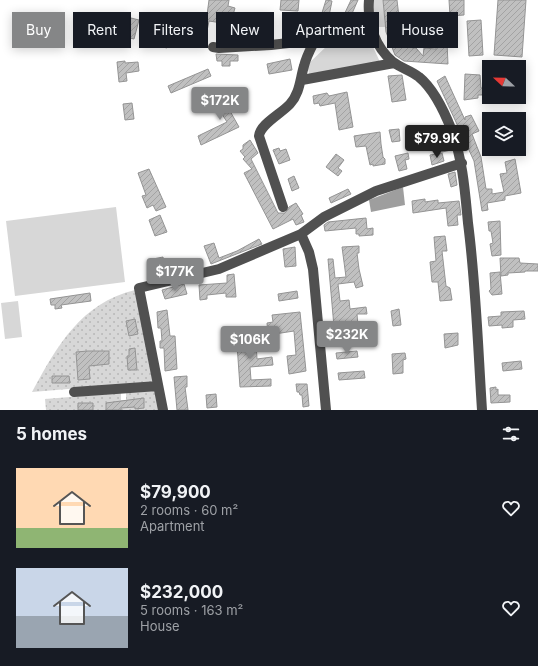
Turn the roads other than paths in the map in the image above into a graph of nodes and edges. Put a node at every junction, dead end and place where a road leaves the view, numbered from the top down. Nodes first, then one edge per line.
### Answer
1 (369, 0) edge
2 (369, 12) edge
3 (282, 44) edge
4 (379, 44) edge
5 (213, 47) dead end
6 (312, 48) edge
7 (394, 62) junction
8 (302, 80) junction
9 (462, 163) junction
10 (283, 207) dead end
11 (301, 234) junction
12 (158, 386) junction
13 (74, 392) dead end
14 (163, 410) edge
15 (326, 410) edge
16 (482, 410) edge

1 - 2 street
3 - 5 street
4 - 7 street
6 - 8 street
7 - 8 street
7 - 9 street
8 - 10 street
9 - 11 street
9 - 16 street
11 - 12 street
11 - 15 street
12 - 13 street
12 - 14 street

